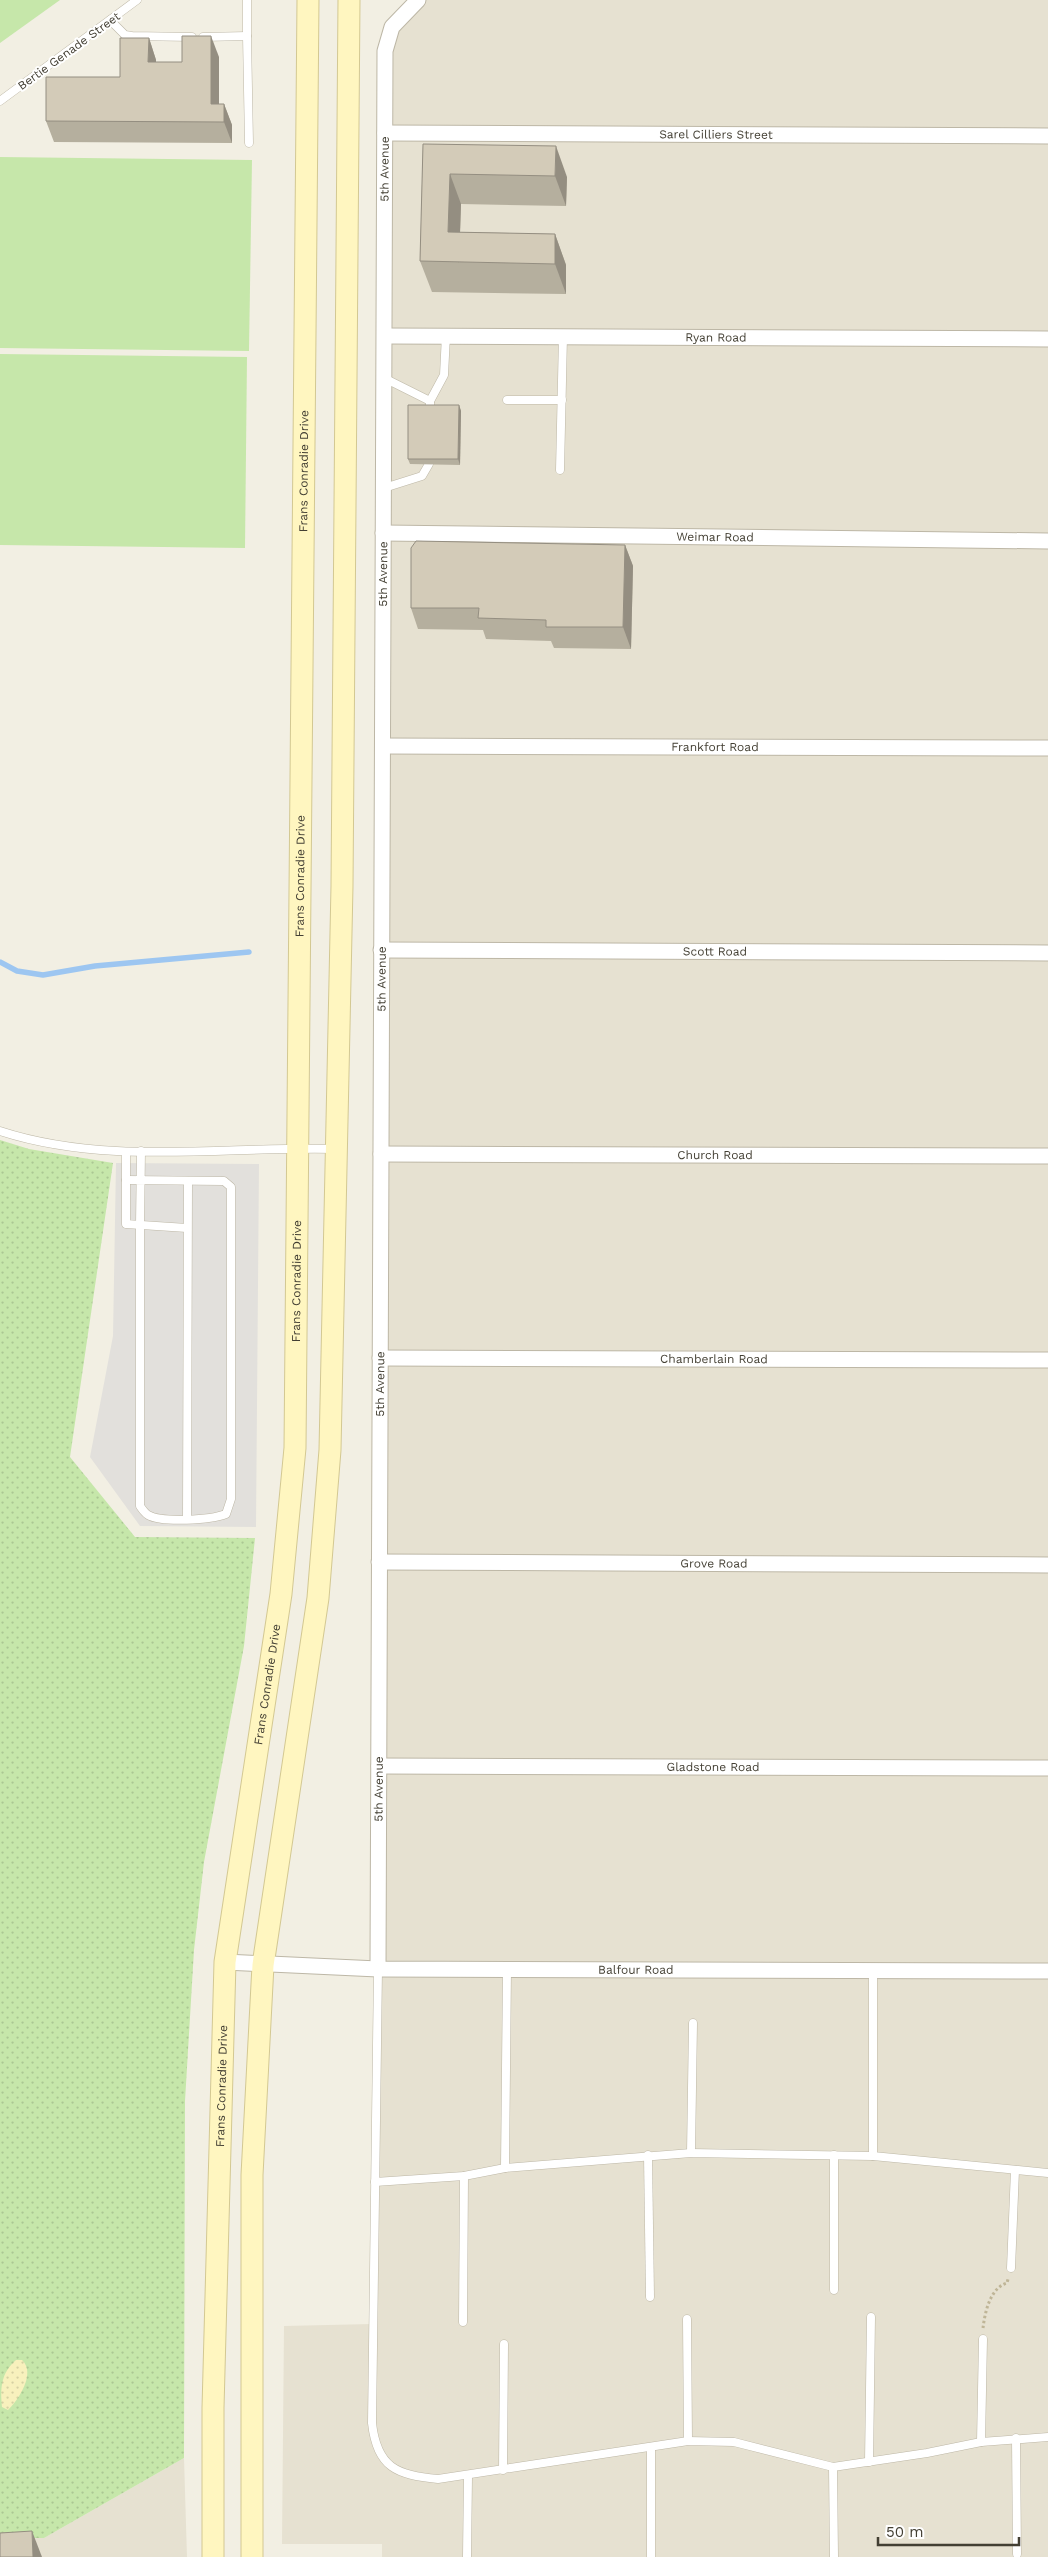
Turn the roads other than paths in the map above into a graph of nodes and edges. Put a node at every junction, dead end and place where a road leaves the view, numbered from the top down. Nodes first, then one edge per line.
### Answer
1 (137, 0) edge
2 (247, 0) edge
3 (308, 0) edge
4 (348, 0) edge
5 (418, 0) edge
6 (110, 20) junction
7 (247, 36) junction
8 (0, 101) edge
9 (385, 133) junction
10 (1048, 136) edge
11 (249, 144) dead end
12 (446, 335) junction
13 (385, 336) junction
14 (563, 336) junction
15 (1048, 339) edge
16 (384, 378) junction
17 (507, 400) dead end
18 (562, 400) junction
19 (430, 401) junction
20 (431, 411) edge
21 (429, 464) edge
22 (560, 470) dead end
23 (384, 488) junction
24 (384, 533) junction
25 (1048, 540) edge
26 (383, 746) junction
27 (1048, 748) edge
28 (381, 950) junction
29 (1048, 953) edge
30 (0, 1132) edge
31 (299, 1148) junction
32 (336, 1149) junction
33 (126, 1152) junction
34 (141, 1152) junction
35 (381, 1154) junction
36 (1048, 1156) edge
37 (126, 1180) junction
38 (142, 1180) junction
39 (188, 1181) junction
40 (140, 1225) junction
41 (187, 1228) junction
42 (380, 1358) junction
43 (1048, 1360) edge
44 (187, 1519) junction
45 (379, 1562) junction
46 (1048, 1565) edge
47 (379, 1766) junction
48 (1048, 1768) edge
49 (225, 1962) junction
50 (262, 1965) junction
51 (378, 1969) junction
52 (507, 1969) junction
53 (873, 1969) junction
54 (1048, 1971) edge
55 (693, 2023) dead end
56 (691, 2153) junction
57 (834, 2154) junction
58 (648, 2155) junction
59 (873, 2156) junction
60 (505, 2168) junction
61 (1015, 2170) junction
62 (1048, 2173) edge
63 (464, 2176) junction
64 (375, 2182) junction
65 (1011, 2268) road end
66 (834, 2290) dead end
67 (650, 2297) dead end
68 (871, 2317) dead end
69 (687, 2320) dead end
70 (463, 2322) dead end
71 (982, 2339) road end
72 (504, 2344) dead end
73 (1048, 2437) edge
74 (1016, 2438) junction
75 (688, 2441) junction
76 (981, 2442) junction
77 (651, 2447) junction
78 (869, 2462) junction
79 (833, 2467) junction
80 (503, 2470) junction
81 (468, 2476) junction
82 (1017, 2554) dead end
83 (213, 2557) edge
84 (252, 2557) edge
85 (467, 2557) edge
86 (650, 2557) edge
87 (834, 2557) edge

1 - 6 lane, Bertie Genade Street
2 - 7 lane
3 - 31 main road, Frans Conradie Drive
4 - 32 main road
5 - 9 street, 5th Avenue
6 - 7 lane
6 - 8 lane, Bertie Genade Street
7 - 11 lane
9 - 10 street, Sarel Cilliers Street
9 - 13 street, 5th Avenue
12 - 13 street, Ryan Road
12 - 14 street, Ryan Road
12 - 19 lane
13 - 16 street, 5th Avenue
14 - 15 street, Ryan Road
14 - 18 lane
16 - 19 lane
16 - 23 street, 5th Avenue
17 - 18 lane
18 - 22 lane
19 - 20 lane
21 - 23 lane
23 - 24 street, 5th Avenue
24 - 25 street, Weimar Road
24 - 26 street, 5th Avenue
26 - 27 street, Frankfort Road
26 - 28 street, 5th Avenue
28 - 29 street, Scott Road
28 - 35 street, 5th Avenue
30 - 33 lane
31 - 32 lane
31 - 34 lane
31 - 49 main road, Frans Conradie Drive
32 - 50 main road
33 - 34 lane
33 - 37 lane
34 - 38 lane
35 - 36 street, Church Road
35 - 42 street, 5th Avenue
37 - 38 lane
37 - 40 lane
38 - 39 lane
38 - 40 lane
39 - 41 lane
39 - 44 lane
40 - 41 lane
40 - 44 lane
41 - 44 lane
42 - 43 street, Chamberlain Road
42 - 45 street, 5th Avenue
45 - 46 street, Grove Road
45 - 47 street, 5th Avenue
47 - 48 street, Gladstone Road
47 - 51 street, 5th Avenue
49 - 50 street, Balfour Road
49 - 83 main road, Frans Conradie Drive
50 - 51 street, Balfour Road
50 - 84 main road
51 - 52 street, Balfour Road
51 - 64 lane
52 - 53 street, Balfour Road
52 - 60 lane
53 - 54 street, Balfour Road
53 - 59 lane
55 - 56 lane
56 - 57 lane
56 - 58 lane
57 - 59 lane
57 - 66 lane
58 - 60 lane
58 - 67 lane
59 - 61 lane
60 - 63 lane
61 - 62 lane
61 - 65 lane
63 - 64 lane
63 - 70 lane
64 - 81 lane
68 - 78 lane
69 - 75 lane
71 - 76 lane
72 - 80 lane
73 - 74 lane
74 - 76 lane
74 - 82 lane
75 - 77 lane
75 - 79 lane
76 - 78 lane
77 - 80 lane
77 - 86 lane
78 - 79 lane
79 - 87 lane
80 - 81 lane
81 - 85 lane

